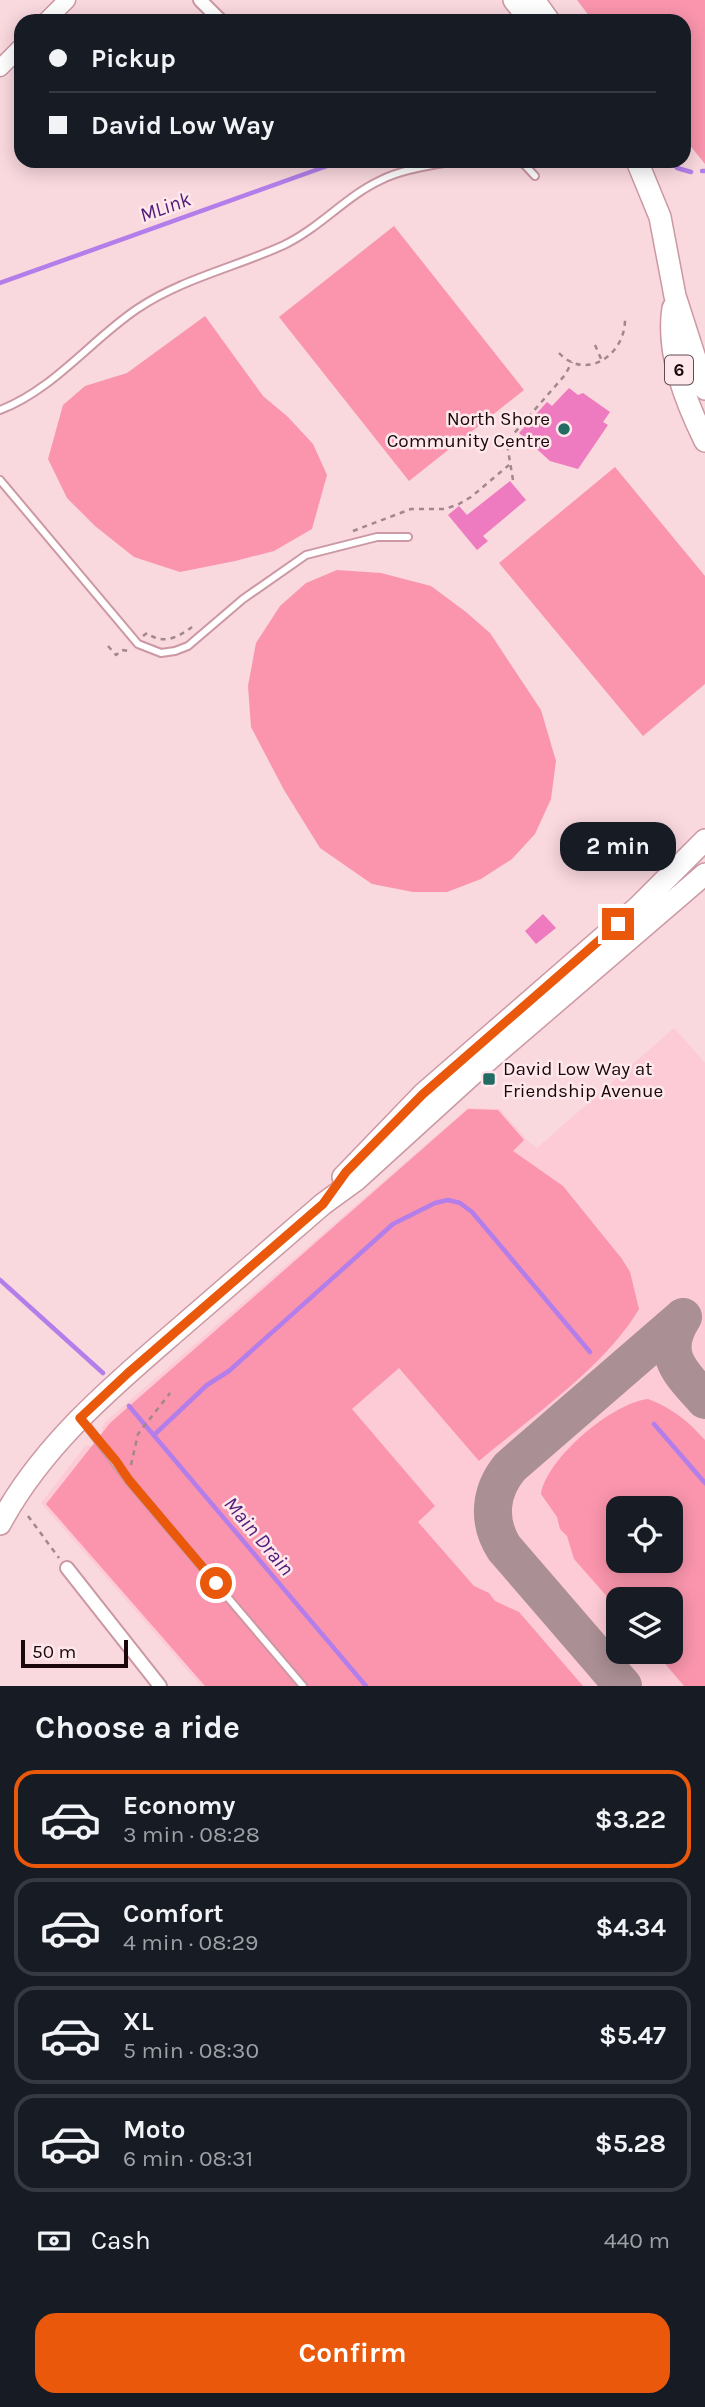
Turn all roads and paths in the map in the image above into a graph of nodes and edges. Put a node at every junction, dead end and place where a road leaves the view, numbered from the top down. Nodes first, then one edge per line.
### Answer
1 (67, 0) edge
2 (200, 0) edge
3 (514, 0) edge
4 (53, 14) edge
5 (214, 14) edge
6 (525, 14) edge
7 (14, 54) edge
8 (0, 68) edge
9 (426, 168) edge
10 (528, 168) edge
11 (640, 168) edge
12 (535, 176) dead end
13 (675, 296) junction
14 (625, 320) dead end
15 (595, 345) dead end
16 (559, 353) dead end
17 (602, 360) junction
18 (572, 362) junction
19 (705, 389) edge
20 (0, 410) edge
21 (705, 441) edge
22 (0, 480) edge
23 (513, 480) dead end
24 (408, 537) dead end
25 (108, 646) dead end
26 (133, 649) dead end
27 (705, 840) edge
28 (705, 874) edge
29 (429, 1101) junction
30 (170, 1393) dead end
31 (80, 1418) junction
32 (129, 1480) junction
33 (28, 1516) dead end
34 (0, 1524) edge
35 (67, 1568) joint
36 (160, 1686) edge
37 (303, 1686) edge

1 - 4 street
2 - 5 street
3 - 6 main road
7 - 8 street
9 - 20 lane
10 - 12 lane
11 - 13 main road, 6
13 - 19 main road, 6
13 - 21 main road, 6
14 - 17 path
15 - 17 path
16 - 18 path
17 - 18 path
18 - 23 path
22 - 24 lane
25 - 26 path
27 - 29 main road
28 - 29 main road
29 - 31 main road
30 - 32 path
31 - 32 lane
31 - 34 main road
32 - 37 lane
33 - 35 path
35 - 36 street

